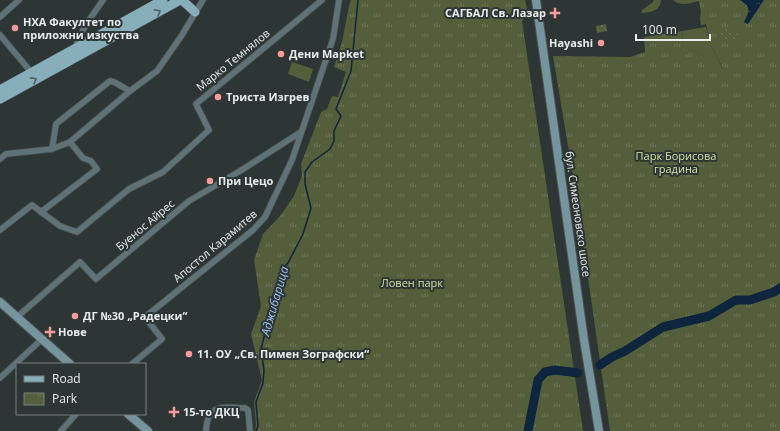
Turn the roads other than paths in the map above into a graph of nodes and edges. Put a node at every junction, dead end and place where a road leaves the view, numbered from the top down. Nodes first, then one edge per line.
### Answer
1 (19, 0) edge
2 (103, 0) edge
3 (181, 0) edge
4 (203, 0) edge
5 (322, 0) edge
6 (339, 0) edge
7 (536, 0) edge
8 (161, 1) edge
9 (195, 12) junction
10 (0, 17) edge
11 (0, 35) edge
12 (80, 46) junction
13 (32, 73) junction
14 (0, 90) edge
15 (130, 91) junction
16 (0, 99) edge
17 (301, 132) junction
18 (70, 142) junction
19 (52, 149) junction
20 (0, 159) edge
21 (41, 212) junction
22 (0, 230) edge
23 (0, 302) edge
24 (17, 317) junction
25 (42, 339) junction
26 (16, 363) edge
27 (16, 363) edge
28 (69, 363) edge
29 (133, 363) edge
30 (0, 378) edge
31 (75, 415) edge
32 (129, 415) edge
33 (61, 431) edge
34 (148, 431) edge
35 (206, 431) edge
36 (250, 431) edge
37 (599, 431) edge

1 - 10 street
2 - 12 street
3 - 9 main road
16 -> 3 main road
4 - 9 street
5 - 21 street, Марко Темнялов
6 - 17 street, Апостол Карамитев
7 - 37 main road, бул. Симеоновско шосе
8 - 12 main road
9 - 15 street
11 - 13 street
12 - 13 main road
13 - 14 main road
15 - 18 street
15 - 19 street
17 - 24 street, Буенос Айрес
17 - 29 street, Апостол Карамитев
18 - 19 street
18 - 21 street
19 - 20 street
21 - 22 street
23 - 24 main road
24 - 25 main road
25 - 26 street
25 - 28 main road
27 - 30 street
31 - 33 street
32 - 34 main road
35 - 36 street

